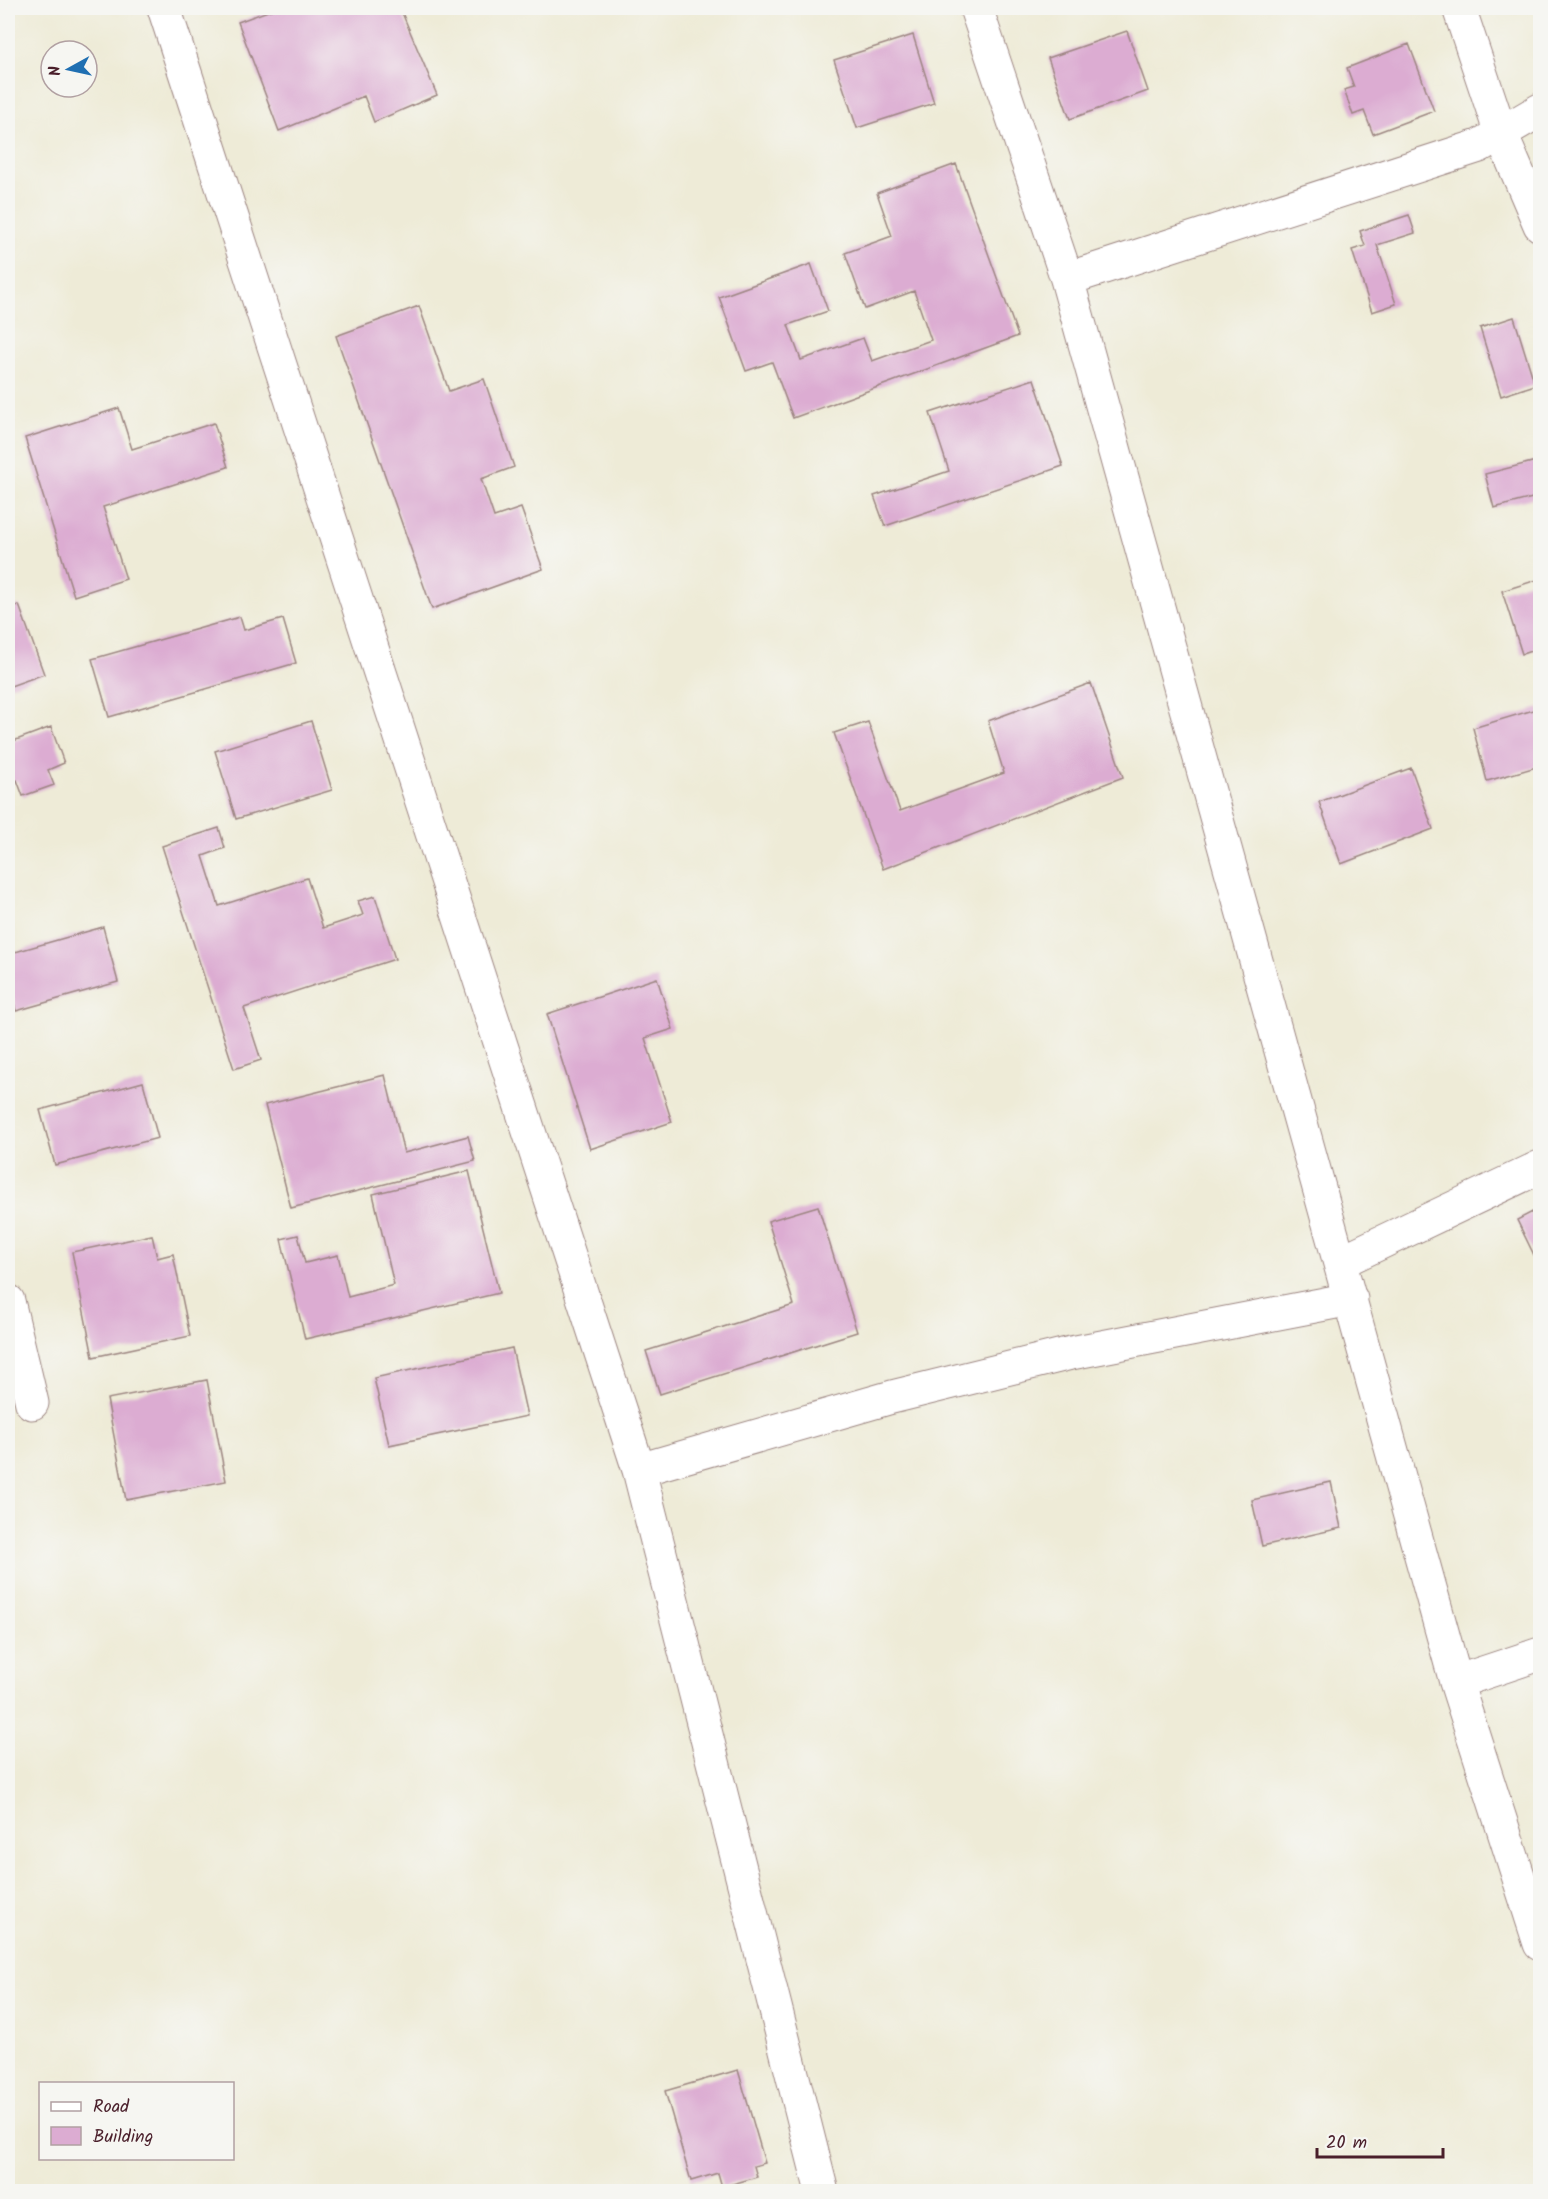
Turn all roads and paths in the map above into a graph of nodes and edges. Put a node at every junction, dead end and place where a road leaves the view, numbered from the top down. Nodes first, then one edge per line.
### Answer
1 (164, 8) edge
2 (976, 8) edge
3 (1459, 8) edge
4 (1540, 110) edge
5 (1501, 134) junction
6 (1540, 225) edge
7 (1067, 279) junction
8 (1540, 1167) edge
9 (1340, 1262) junction
10 (1350, 1299) junction
11 (8, 1301) edge
12 (33, 1403) dead end
13 (639, 1470) junction
14 (1540, 1654) edge
15 (1456, 1682) junction
16 (1540, 1944) edge
17 (822, 2192) edge

1 - 13 street
2 - 7 street
3 - 5 street
4 - 5 street
5 - 6 street
5 - 7 street
7 - 9 street
8 - 9 street
9 - 10 street
10 - 13 street
10 - 15 street
11 - 12 street
13 - 17 street
14 - 15 street
15 - 16 street

